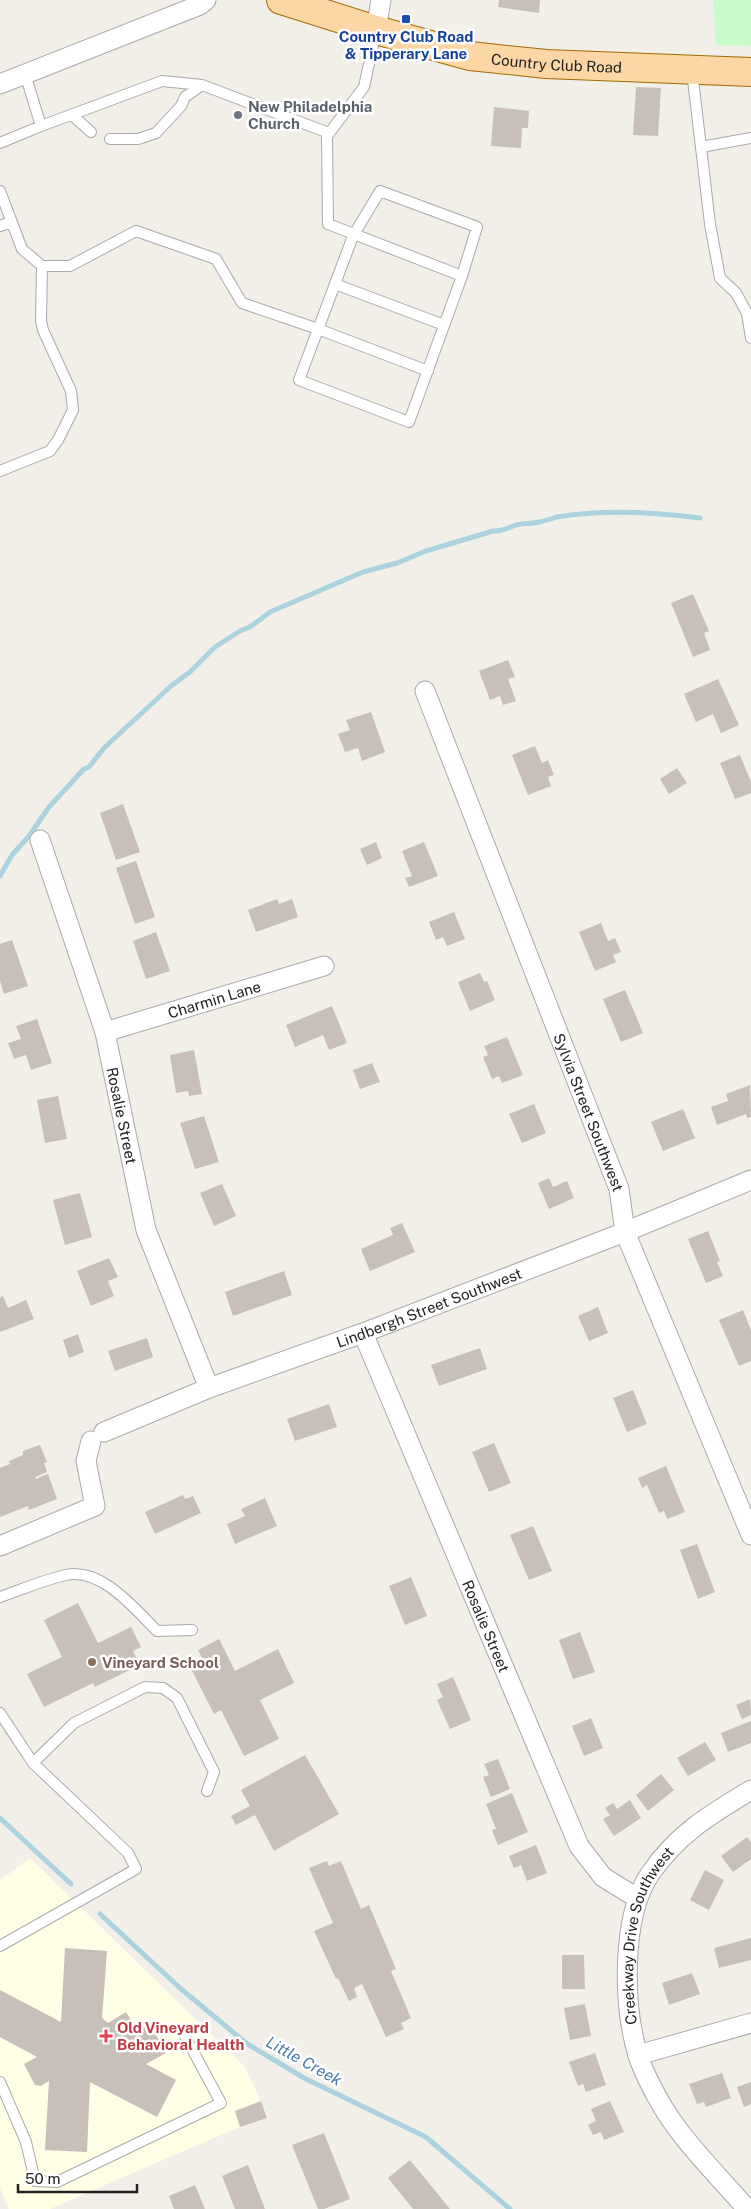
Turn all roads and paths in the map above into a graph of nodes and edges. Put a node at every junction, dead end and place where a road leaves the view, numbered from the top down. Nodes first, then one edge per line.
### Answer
1 (206, 0) edge
2 (281, 0) edge
3 (381, 0) edge
4 (376, 30) junction
5 (692, 70) junction
6 (751, 72) edge
7 (24, 74) junction
8 (0, 84) edge
9 (202, 85) junction
10 (73, 116) junction
11 (42, 126) junction
12 (91, 132) dead end
13 (329, 133) junction
14 (751, 138) edge
15 (110, 139) dead end
16 (0, 142) edge
17 (701, 148) junction
18 (0, 192) edge
19 (12, 222) junction
20 (0, 226) edge
21 (353, 236) junction
22 (42, 266) junction
23 (462, 276) junction
24 (335, 284) junction
25 (444, 325) junction
26 (318, 329) junction
27 (751, 338) edge
28 (428, 371) junction
29 (0, 471) edge
30 (425, 691) dead end
31 (40, 840) dead end
32 (324, 966) dead end
33 (105, 1032) junction
34 (751, 1180) edge
35 (625, 1232) junction
36 (363, 1333) junction
37 (209, 1388) junction
38 (751, 1535) edge
39 (0, 1546) edge
40 (0, 1597) edge
41 (192, 1630) dead end
42 (0, 1713) edge
43 (33, 1764) junction
44 (751, 1790) edge
45 (207, 1791) dead end
46 (637, 1898) junction
47 (0, 1946) edge
48 (751, 2023) edge
49 (184, 2036) dead end
50 (638, 2055) junction
51 (0, 2082) edge
52 (747, 2209) edge

1 - 7 street
2 - 4 main road, Country Club Road
3 - 4 street
4 - 5 main road, Country Club Road
4 - 13 lane
5 - 6 main road, Country Club Road
5 - 17 lane
7 - 8 street
7 - 11 lane
9 - 10 lane
9 - 13 lane
9 - 15 lane
10 - 11 lane
10 - 12 lane
11 - 16 lane
13 - 21 lane
14 - 17 lane
17 - 27 lane
18 - 19 lane
19 - 20 lane
19 - 22 lane
21 - 23 lane
21 - 23 lane
21 - 24 lane
22 - 26 lane
22 - 29 lane
23 - 25 lane
24 - 25 lane
24 - 26 lane
25 - 28 lane
26 - 28 lane
26 - 28 lane
30 - 35 street, Sylvia Street Southwest
31 - 33 street, Rosalie Street
32 - 33 street, Charmin Lane
33 - 37 street, Rosalie Street
34 - 35 street, Lindbergh Street Southwest
35 - 36 street, Lindbergh Street Southwest
35 - 38 street, Sylvia Street Southwest
36 - 37 street, Lindbergh Street Southwest
36 - 46 street, Rosalie Street
37 - 39 street, Lindbergh Street Southwest
40 - 41 lane
42 - 43 lane
43 - 45 lane
43 - 47 lane
44 - 46 street, Creekway Drive Southwest
46 - 50 street, Creekway Drive Southwest
48 - 50 street
49 - 51 lane
50 - 52 street, Creekway Drive Southwest

